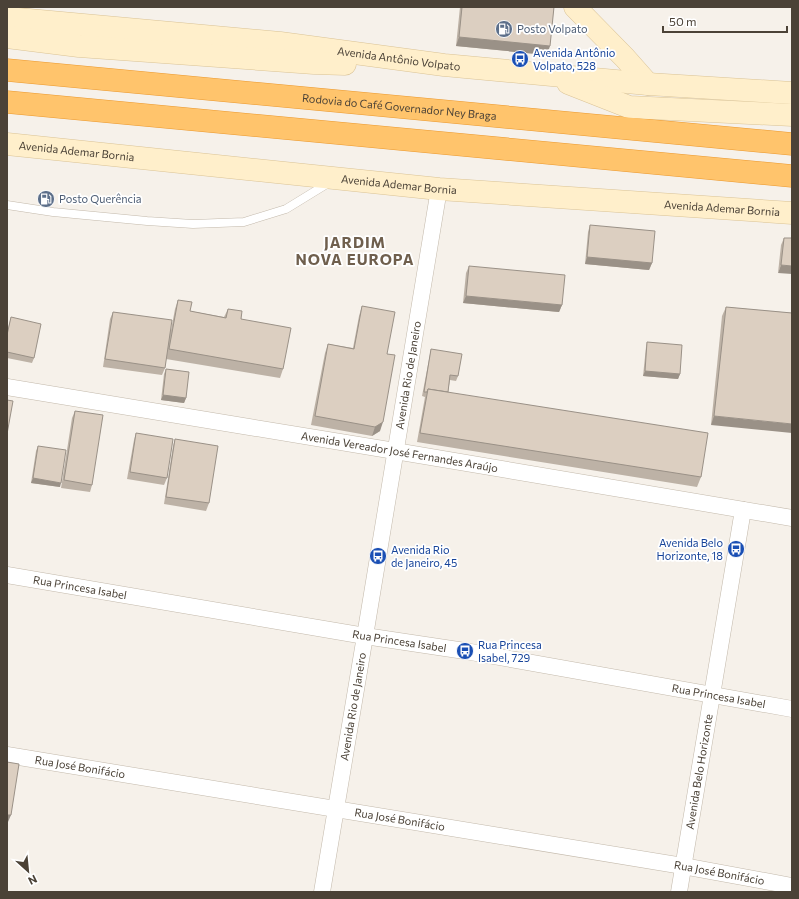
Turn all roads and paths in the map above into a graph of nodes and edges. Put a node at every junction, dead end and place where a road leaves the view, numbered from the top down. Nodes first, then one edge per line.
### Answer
1 (574, 7) edge
2 (7, 18) edge
3 (7, 37) edge
4 (444, 65) junction
5 (7, 70) edge
6 (551, 76) junction
7 (648, 84) junction
8 (792, 93) edge
9 (7, 102) edge
10 (792, 115) edge
11 (7, 133) edge
12 (7, 144) edge
13 (792, 144) edge
14 (792, 176) edge
15 (327, 178) junction
16 (439, 189) junction
17 (792, 199) edge
18 (611, 201) junction
19 (7, 205) edge
20 (792, 213) edge
21 (7, 387) edge
22 (395, 451) junction
23 (743, 510) junction
24 (792, 518) edge
25 (7, 575) edge
26 (365, 636) junction
27 (712, 695) junction
28 (792, 709) edge
29 (7, 755) edge
30 (335, 810) junction
31 (683, 866) junction
32 (792, 886) edge
33 (322, 892) edge
34 (679, 892) edge

1 - 7 street
2 - 4 street, Avenida Antônio Volpato
3 - 4 street
4 - 6 street, Avenida Antônio Volpato
5 - 13 highway, Rodovia do Café Governador Ney Braga
6 - 7 street, Avenida Antônio Volpato
6 - 10 street
7 - 8 street, Avenida Antônio Volpato
9 - 14 highway
11 - 15 street
12 - 15 street, Avenida Ademar Bornia
15 - 16 street, Avenida Ademar Bornia
15 - 19 lane
16 - 18 street, Avenida Ademar Bornia
16 - 22 street, Avenida Rio de Janeiro
17 - 18 street
18 - 20 street, Avenida Ademar Bornia
21 - 22 street, Avenida Vereador José Fernandes Araújo
22 - 23 street, Avenida Vereador José Fernandes Araújo
22 - 26 street, Avenida Rio de Janeiro
23 - 24 street, Avenida Vereador José Fernandes Araújo
23 - 27 street, Avenida Belo Horizonte
25 - 26 street, Rua Princesa Isabel
26 - 27 street, Rua Princesa Isabel
26 - 30 street, Avenida Rio de Janeiro
27 - 28 street, Rua Princesa Isabel
27 - 31 street, Avenida Belo Horizonte
29 - 30 street, Rua José Bonifácio
30 - 31 street, Rua José Bonifácio
30 - 33 street, Avenida Rio de Janeiro
31 - 32 street, Rua José Bonifácio
31 - 34 street, Avenida Belo Horizonte

